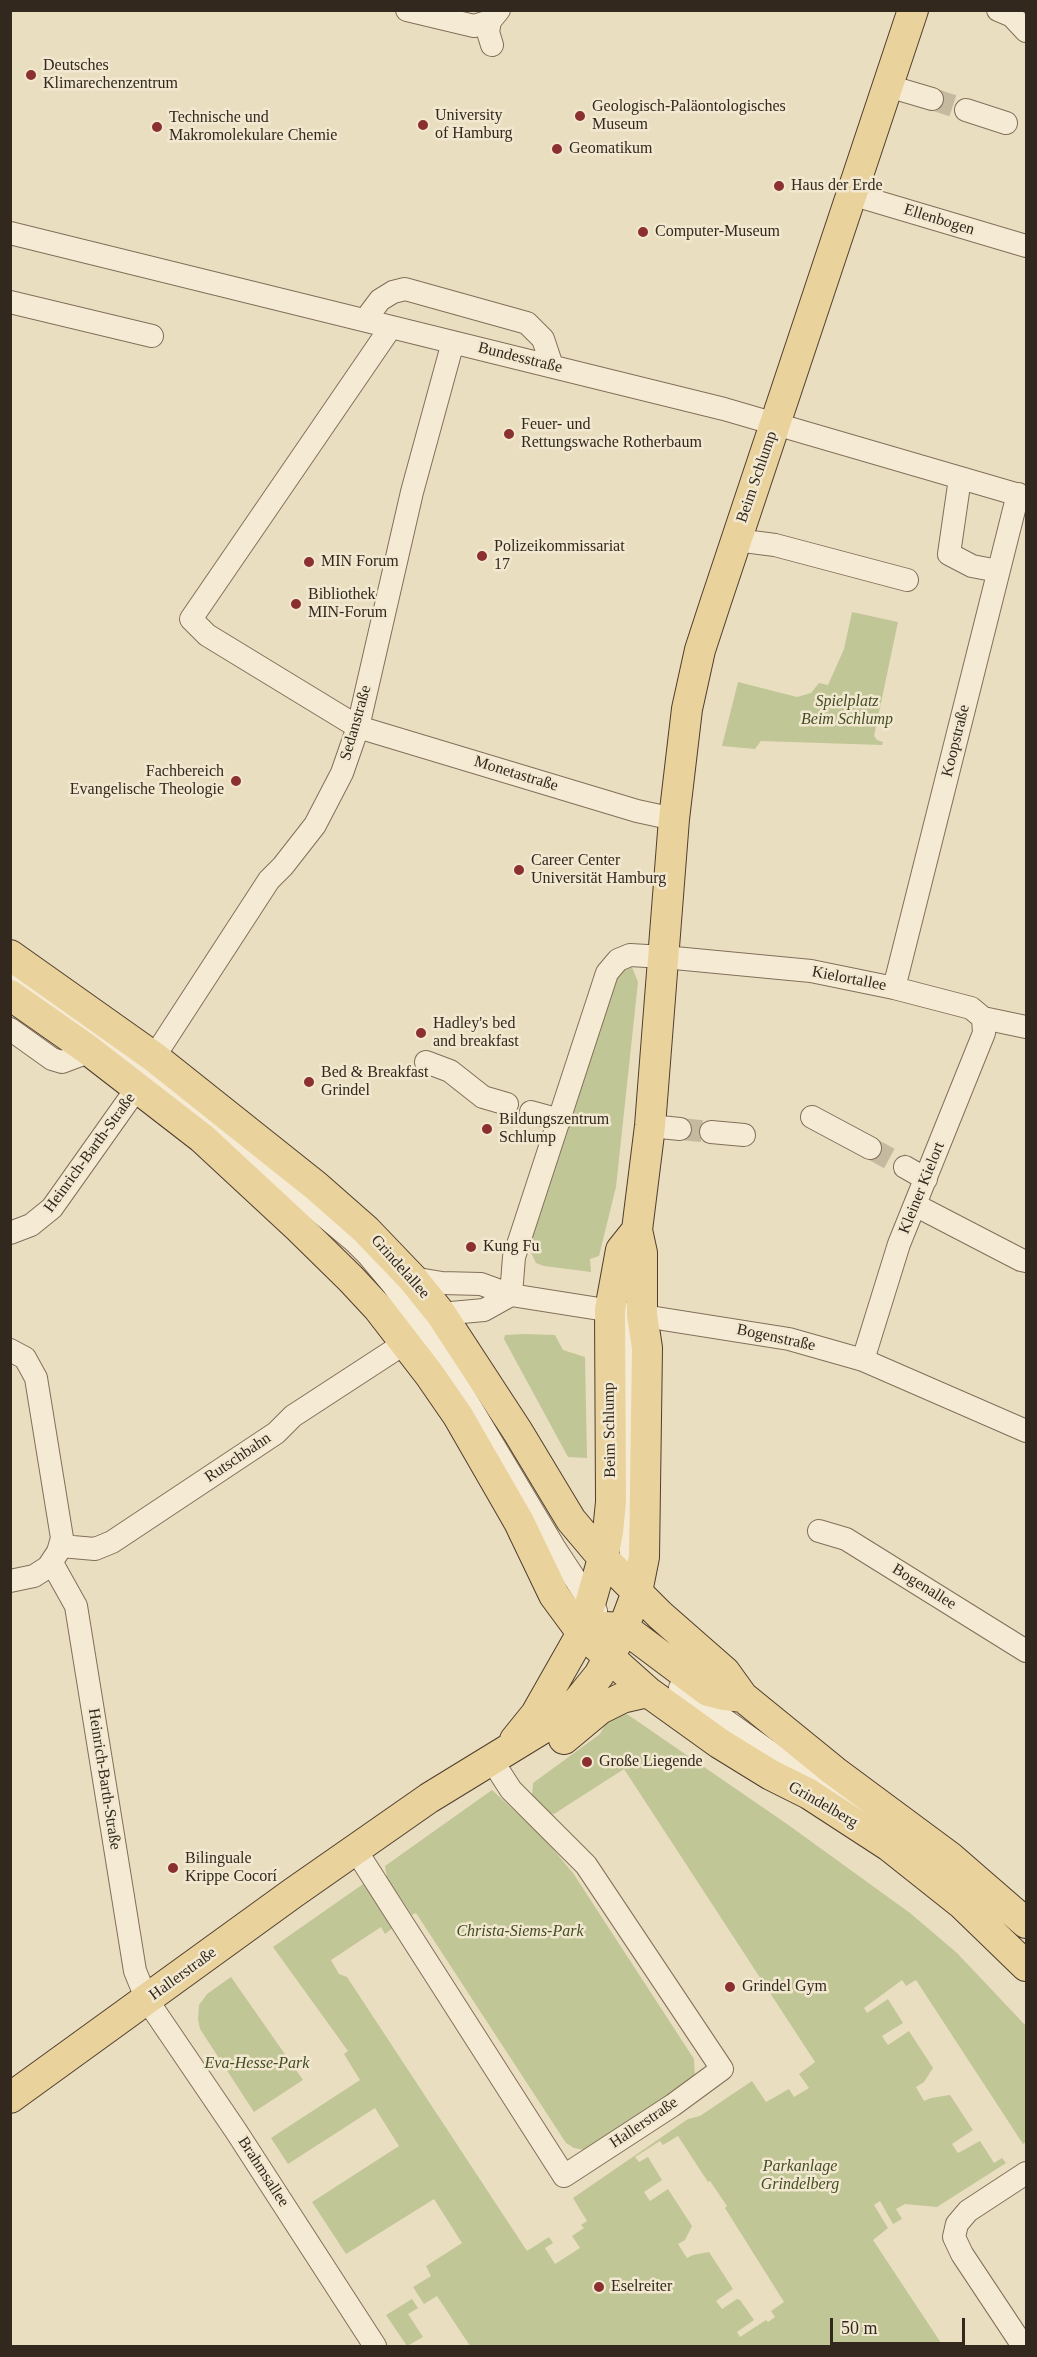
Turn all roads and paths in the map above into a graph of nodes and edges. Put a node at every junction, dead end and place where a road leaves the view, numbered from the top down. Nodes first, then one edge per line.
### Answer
1 (407, 10) edge
2 (913, 10) edge
3 (998, 10) edge
4 (494, 16) edge
5 (1026, 31) edge
6 (492, 45) dead end
7 (888, 86) junction
8 (932, 99) tunnel mouth
9 (966, 110) tunnel mouth
10 (1006, 123) dead end
11 (851, 194) junction
12 (10, 233) edge
13 (1026, 246) edge
14 (10, 302) edge
15 (365, 320) junction
16 (391, 327) junction
17 (152, 336) dead end
18 (453, 342) junction
19 (552, 366) junction
20 (775, 423) junction
21 (960, 478) junction
22 (1022, 496) edge
23 (736, 540) junction
24 (998, 571) junction
25 (907, 580) dead end
26 (358, 727) junction
27 (674, 819) junction
28 (10, 955) edge
29 (664, 957) junction
30 (10, 975) edge
31 (894, 988) junction
32 (10, 995) edge
33 (983, 1018) junction
34 (1026, 1027) edge
35 (10, 1029) edge
36 (87, 1049) junction
37 (154, 1057) junction
38 (426, 1062) dead end
39 (137, 1088) junction
40 (507, 1104) dead end
41 (531, 1112) dead end
42 (812, 1117) dead end
43 (560, 1120) junction
44 (650, 1126) junction
45 (680, 1129) tunnel mouth
46 (711, 1132) tunnel mouth
47 (744, 1135) dead end
48 (870, 1148) tunnel mouth
49 (905, 1167) tunnel mouth
50 (926, 1179) junction
51 (915, 1205) junction
52 (637, 1230) junction
53 (10, 1233) edge
54 (1026, 1261) edge
55 (412, 1278) junction
56 (511, 1295) junction
57 (610, 1310) junction
58 (642, 1315) junction
59 (420, 1324) junction
60 (13, 1351) edge
61 (863, 1359) junction
62 (1026, 1431) edge
63 (819, 1531) dead end
64 (57, 1554) junction
65 (10, 1581) edge
66 (637, 1592) junction
67 (605, 1615) junction
68 (1026, 1651) edge
69 (648, 1692) junction
70 (743, 1697) junction
71 (499, 1754) junction
72 (355, 1849) junction
73 (1026, 1923) edge
74 (1026, 1948) edge
75 (1026, 1966) edge
76 (147, 2000) junction
77 (10, 2098) edge
78 (1026, 2173) edge
79 (375, 2346) edge
80 (1023, 2346) edge

1 - 4 street
2 - 7 main road, Beim Schlump
3 - 5 street
4 - 6 street
7 - 8 street
7 - 11 main road, Beim Schlump
9 - 10 street
11 - 13 street, Ellenbogen
11 - 20 main road, Beim Schlump
12 - 15 street, Bundesstraße
14 - 17 street
15 - 16 street, Bundesstraße
15 - 19 street
16 - 18 street, Bundesstraße
16 - 26 street, Monetastraße
18 - 19 street, Bundesstraße
18 - 26 street, Sedanstraße
19 - 20 street, Bundesstraße
20 - 21 street, Bundesstraße
20 - 23 main road, Beim Schlump
21 - 22 street, Bundesstraße
21 - 24 street
22 - 24 street, Koopstraße
23 - 25 street
23 - 27 main road, Beim Schlump
24 - 31 street, Koopstraße
26 - 27 street, Monetastraße
26 - 37 street, Sedanstraße
27 - 29 main road, Beim Schlump
28 - 37 main road, Grindelallee
29 - 31 street, Kielortallee
29 - 43 street
29 - 44 main road, Beim Schlump
30 - 59 street, Grindelallee
31 - 33 street, Kielortallee
32 - 36 main road, Grindelallee
33 - 34 street, Kielortallee
33 - 50 street, Kleiner Kielort
35 - 36 street
36 - 39 main road, Grindelallee
37 - 55 main road, Grindelallee
38 - 40 street
39 - 53 street, Heinrich-Barth-Straße
39 - 59 main road, Grindelallee
41 - 43 street
42 - 48 street
43 - 56 street
44 - 45 street
44 - 52 main road, Beim Schlump
46 - 47 street
49 - 50 street
50 - 51 street, Kleiner Kielort
51 - 54 street
51 - 61 street, Kleiner Kielort
52 - 57 main road, Beim Schlump
52 - 58 main road, Beim Schlump
55 - 56 street, Bogenstraße
55 - 59 main road, Grindelallee
56 - 57 street, Bogenstraße
56 - 59 street
57 - 58 street, Bogenstraße
57 - 67 main road, Beim Schlump
58 - 61 street, Bogenstraße
58 - 66 main road, Beim Schlump
59 - 64 street, Rutschbahn
59 - 67 street, Grindelallee
59 - 67 main road, Grindelallee
59 - 67 main road, Grindelallee
60 - 64 street, Heinrich-Barth-Straße
61 - 62 street, Bogenstraße
63 - 68 street, Bogenallee
64 - 65 street
64 - 76 street, Heinrich-Barth-Straße
66 - 67 main road, Beim Schlump
66 - 67 main road, Grindelallee
66 - 70 main road, Grindelberg
67 - 69 main road, Grindelberg
67 - 70 main road
67 - 71 main road, Hallerstraße
67 - 74 street
69 - 71 main road
69 - 75 main road, Grindelberg
70 - 73 main road, Grindelberg
71 - 72 main road, Hallerstraße
71 - 72 street, Hallerstraße
72 - 76 main road, Hallerstraße
76 - 77 main road, Hallerstraße
76 - 79 street, Brahmsallee
78 - 80 street

